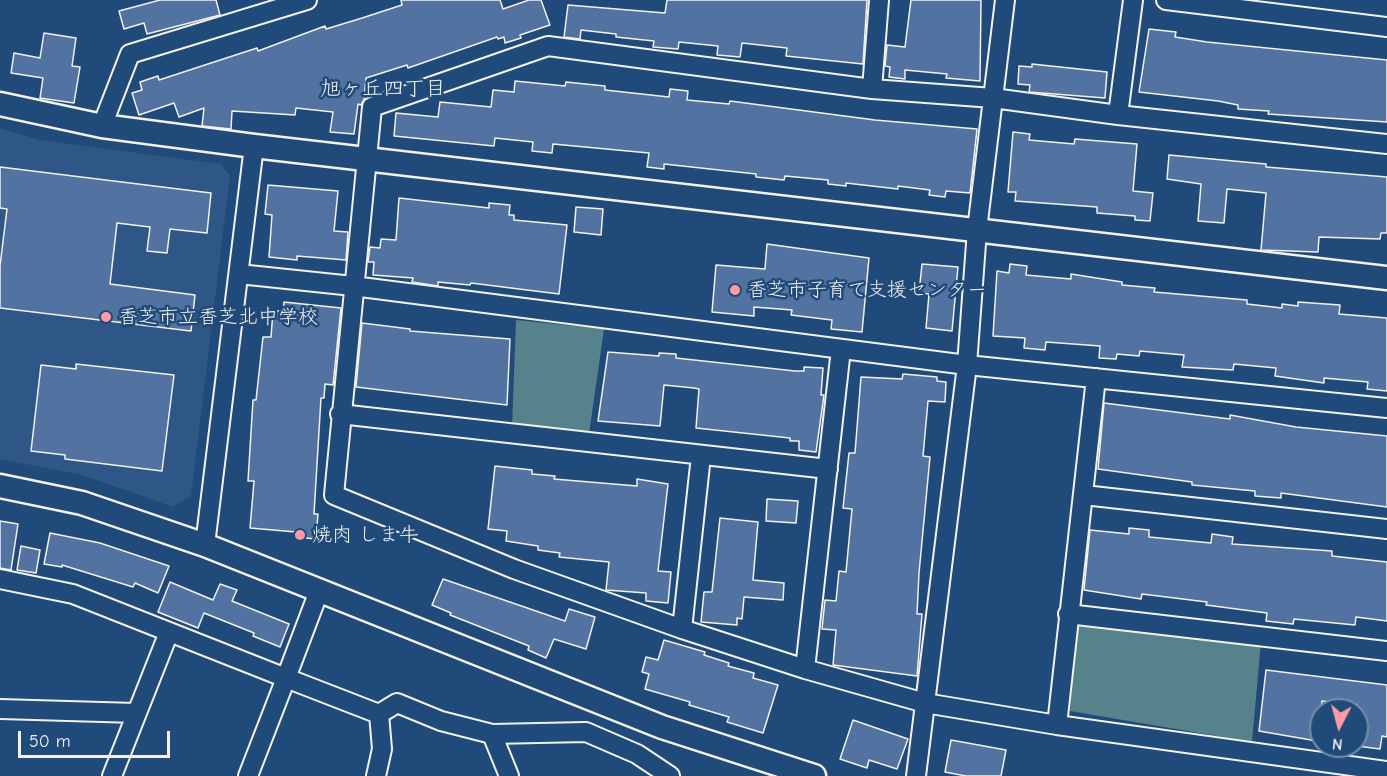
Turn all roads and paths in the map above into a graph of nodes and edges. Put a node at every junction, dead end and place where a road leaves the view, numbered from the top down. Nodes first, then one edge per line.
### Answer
1 (307, 0) edge
2 (879, 0) edge
3 (1005, 0) edge
4 (1133, 0) edge
5 (1166, 0) edge
6 (1387, 27) edge
7 (872, 89) junction
8 (993, 98) junction
9 (0, 104) edge
10 (1118, 115) junction
11 (102, 126) junction
12 (1387, 144) edge
13 (254, 146) junction
14 (367, 157) junction
15 (977, 230) junction
16 (238, 274) junction
17 (1387, 278) edge
18 (352, 286) junction
19 (841, 349) junction
20 (967, 365) junction
21 (1096, 378) junction
22 (1387, 408) edge
23 (340, 414) junction
24 (701, 456) junction
25 (828, 469) junction
26 (0, 486) edge
27 (1084, 495) junction
28 (1387, 529) edge
29 (205, 545) junction
30 (0, 579) edge
31 (319, 591) junction
32 (1068, 614) junction
33 (682, 629) junction
34 (169, 632) junction
35 (1387, 651) edge
36 (806, 669) junction
37 (286, 678) junction
38 (925, 702) junction
39 (0, 709) edge
40 (136, 713) junction
41 (380, 714) junction
42 (1057, 725) junction
43 (492, 734) junction
44 (1387, 771) edge
45 (112, 776) edge
46 (248, 776) edge
47 (376, 776) edge
48 (509, 776) edge
49 (670, 776) edge
50 (814, 776) edge
51 (916, 776) edge

1 - 11 street
2 - 7 street
3 - 8 street
4 - 10 street
5 - 6 street
7 - 8 street
7 - 14 street
8 - 10 street
8 - 15 street
9 - 11 street
10 - 12 street
11 - 13 street
13 - 14 street
13 - 16 street
14 - 15 street
14 - 18 street
15 - 17 street
15 - 20 street
16 - 18 street
16 - 29 street
18 - 19 street
18 - 23 street
19 - 20 street
19 - 25 street
20 - 21 street
20 - 38 street
21 - 22 street
21 - 27 street
23 - 24 street
23 - 33 street
24 - 25 street
24 - 33 street
25 - 36 street
26 - 29 street
27 - 28 street
27 - 32 street
29 - 31 street
30 - 34 street
31 - 37 street
31 - 50 street
32 - 35 street
32 - 42 street
33 - 36 street
34 - 37 street
34 - 40 street
36 - 38 street
37 - 41 street
37 - 46 street
38 - 42 street
38 - 51 street
39 - 40 street
40 - 45 street
41 - 43 street
41 - 47 street
42 - 44 street
43 - 48 street
43 - 49 street

